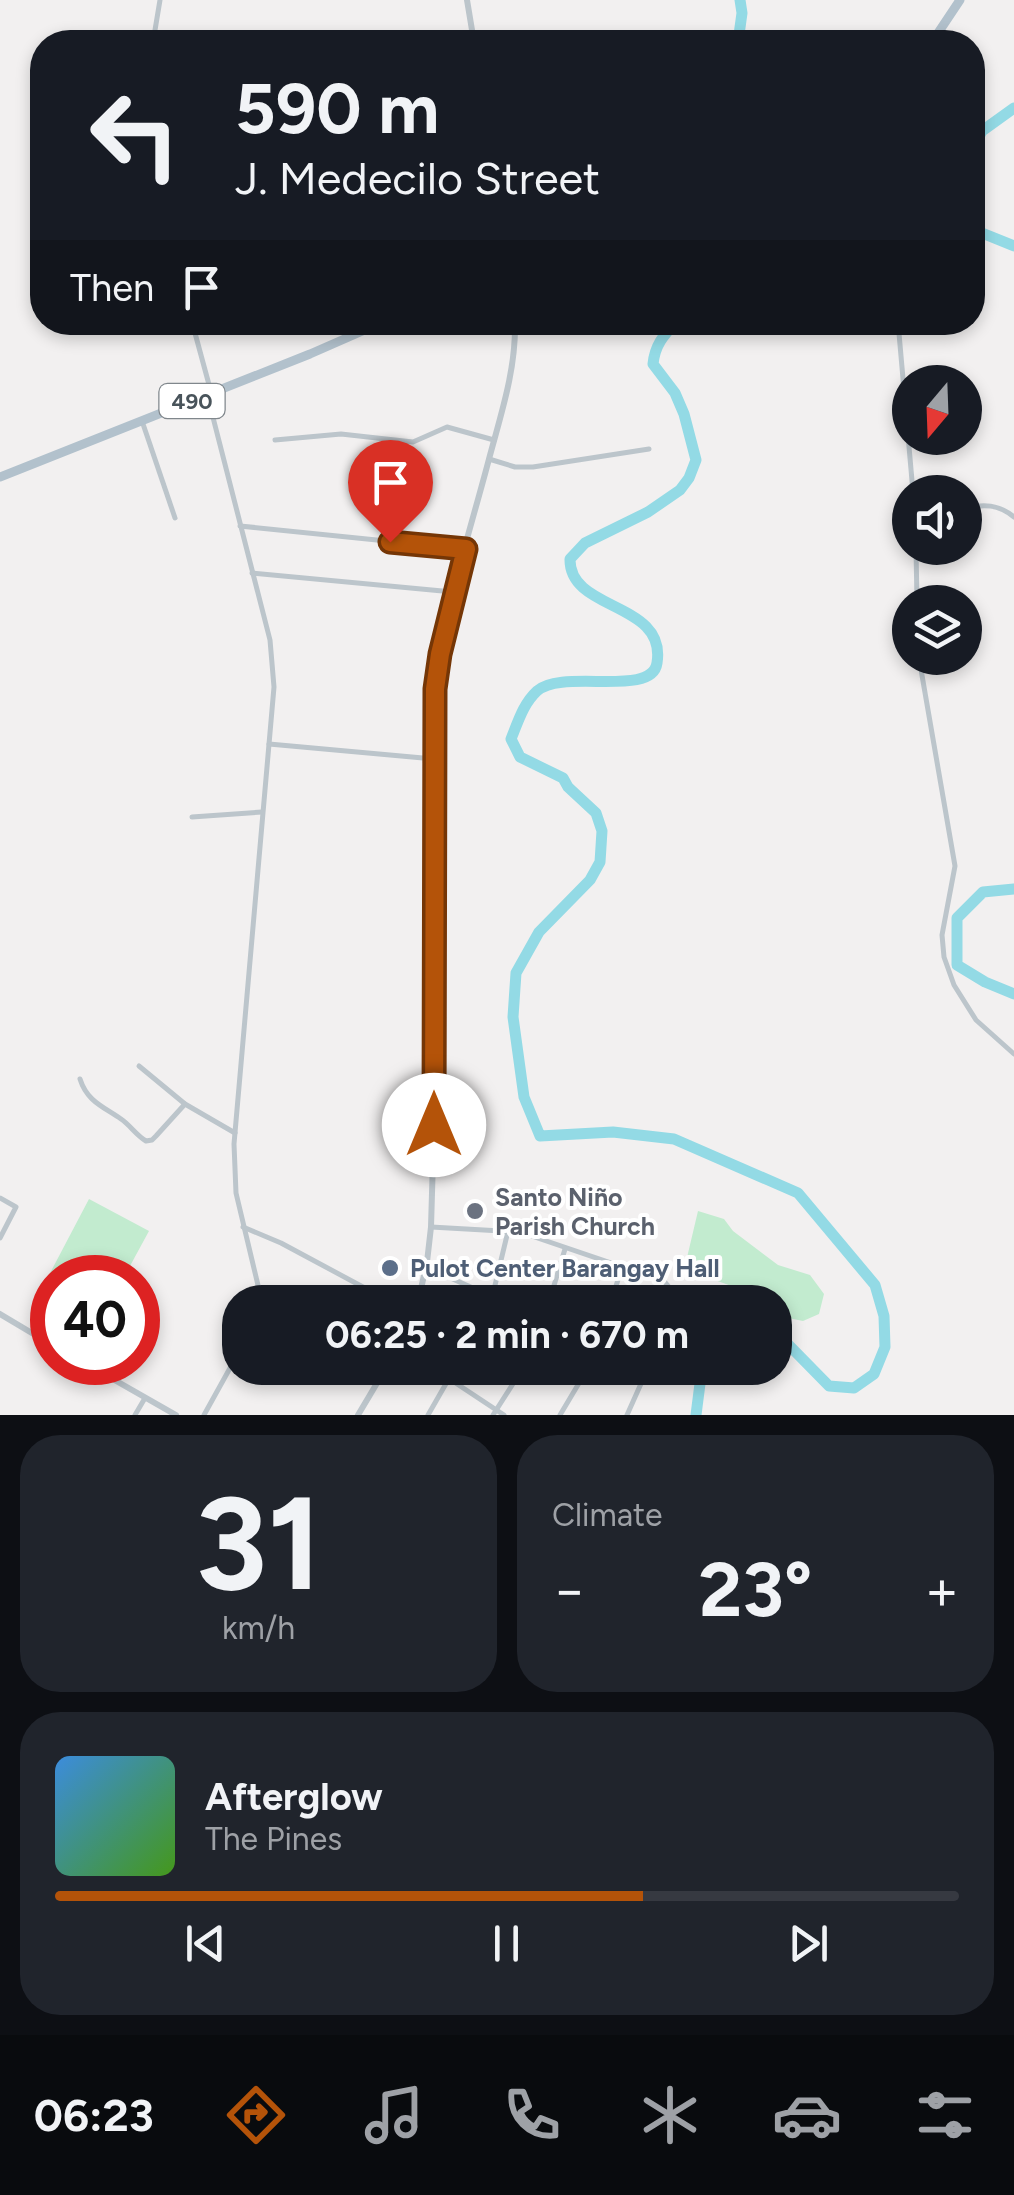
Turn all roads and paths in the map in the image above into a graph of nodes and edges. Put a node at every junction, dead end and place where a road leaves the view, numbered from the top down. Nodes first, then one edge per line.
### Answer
1 (160, 0) edge
2 (467, 0) edge
3 (960, 0) edge
4 (155, 30) edge
5 (472, 30) edge
6 (940, 30) edge
7 (195, 335) edge
8 (352, 335) edge
9 (514, 335) edge
10 (899, 335) edge
11 (209, 394) junction
12 (142, 420) junction
13 (275, 440) dead end
14 (494, 440) junction
15 (648, 449) dead end
16 (489, 459) junction
17 (912, 475) edge
18 (0, 478) edge
19 (982, 505) edge
20 (1014, 517) edge
21 (175, 518) dead end
22 (240, 526) junction
23 (466, 549) junction
24 (252, 573) junction
25 (454, 592) junction
26 (922, 675) edge
27 (269, 744) junction
28 (434, 758) junction
29 (262, 812) junction
30 (192, 817) dead end
31 (1014, 1054) edge
32 (139, 1066) dead end
33 (80, 1078) dead end
34 (185, 1104) junction
35 (235, 1133) junction
36 (0, 1198) edge
37 (243, 1227) junction
38 (432, 1228) junction
39 (508, 1232) junction
40 (0, 1238) edge
41 (564, 1249) junction
42 (426, 1267) junction
43 (622, 1268) junction
44 (258, 1285) edge
45 (360, 1285) edge
46 (422, 1285) edge
47 (462, 1285) edge
48 (496, 1285) edge
49 (554, 1285) edge
50 (616, 1285) edge
51 (667, 1285) edge
52 (0, 1314) edge
53 (30, 1332) edge
54 (222, 1382) edge
55 (123, 1385) edge
56 (376, 1385) edge
57 (444, 1385) edge
58 (458, 1385) edge
59 (512, 1385) edge
60 (578, 1385) edge
61 (640, 1385) edge
62 (145, 1398) junction
63 (495, 1412) edge
64 (135, 1415) edge
65 (176, 1415) edge
66 (204, 1415) edge
67 (358, 1415) edge
68 (428, 1415) edge
69 (504, 1415) edge
70 (560, 1415) edge
71 (627, 1415) edge

1 - 4 street
2 - 5 street
3 - 6 main road
7 - 11 street
8 - 11 main road, 490
9 - 14 street
10 - 17 street
11 - 12 main road, 490
11 - 22 street
12 - 18 main road, 490
12 - 21 street
13 - 14 street
14 - 16 street
15 - 16 street
16 - 23 street
19 - 20 street
22 - 23 street
22 - 24 street
23 - 25 street
24 - 25 street
24 - 27 street
25 - 28 street
26 - 31 street
27 - 28 street
27 - 29 street
28 - 38 street
29 - 30 street
29 - 35 street
32 - 34 street
33 - 34 street
34 - 35 street
35 - 37 street
36 - 40 street
37 - 44 street
37 - 45 street
38 - 39 street
38 - 42 street
39 - 41 street
39 - 48 street
41 - 43 street
41 - 49 street
42 - 46 street
42 - 47 street
43 - 50 street
43 - 51 street
52 - 53 street
54 - 66 street
55 - 62 street
56 - 67 street
57 - 68 street
58 - 63 street
59 - 63 street
60 - 70 street
61 - 71 street
62 - 64 street
62 - 65 street
63 - 69 street

